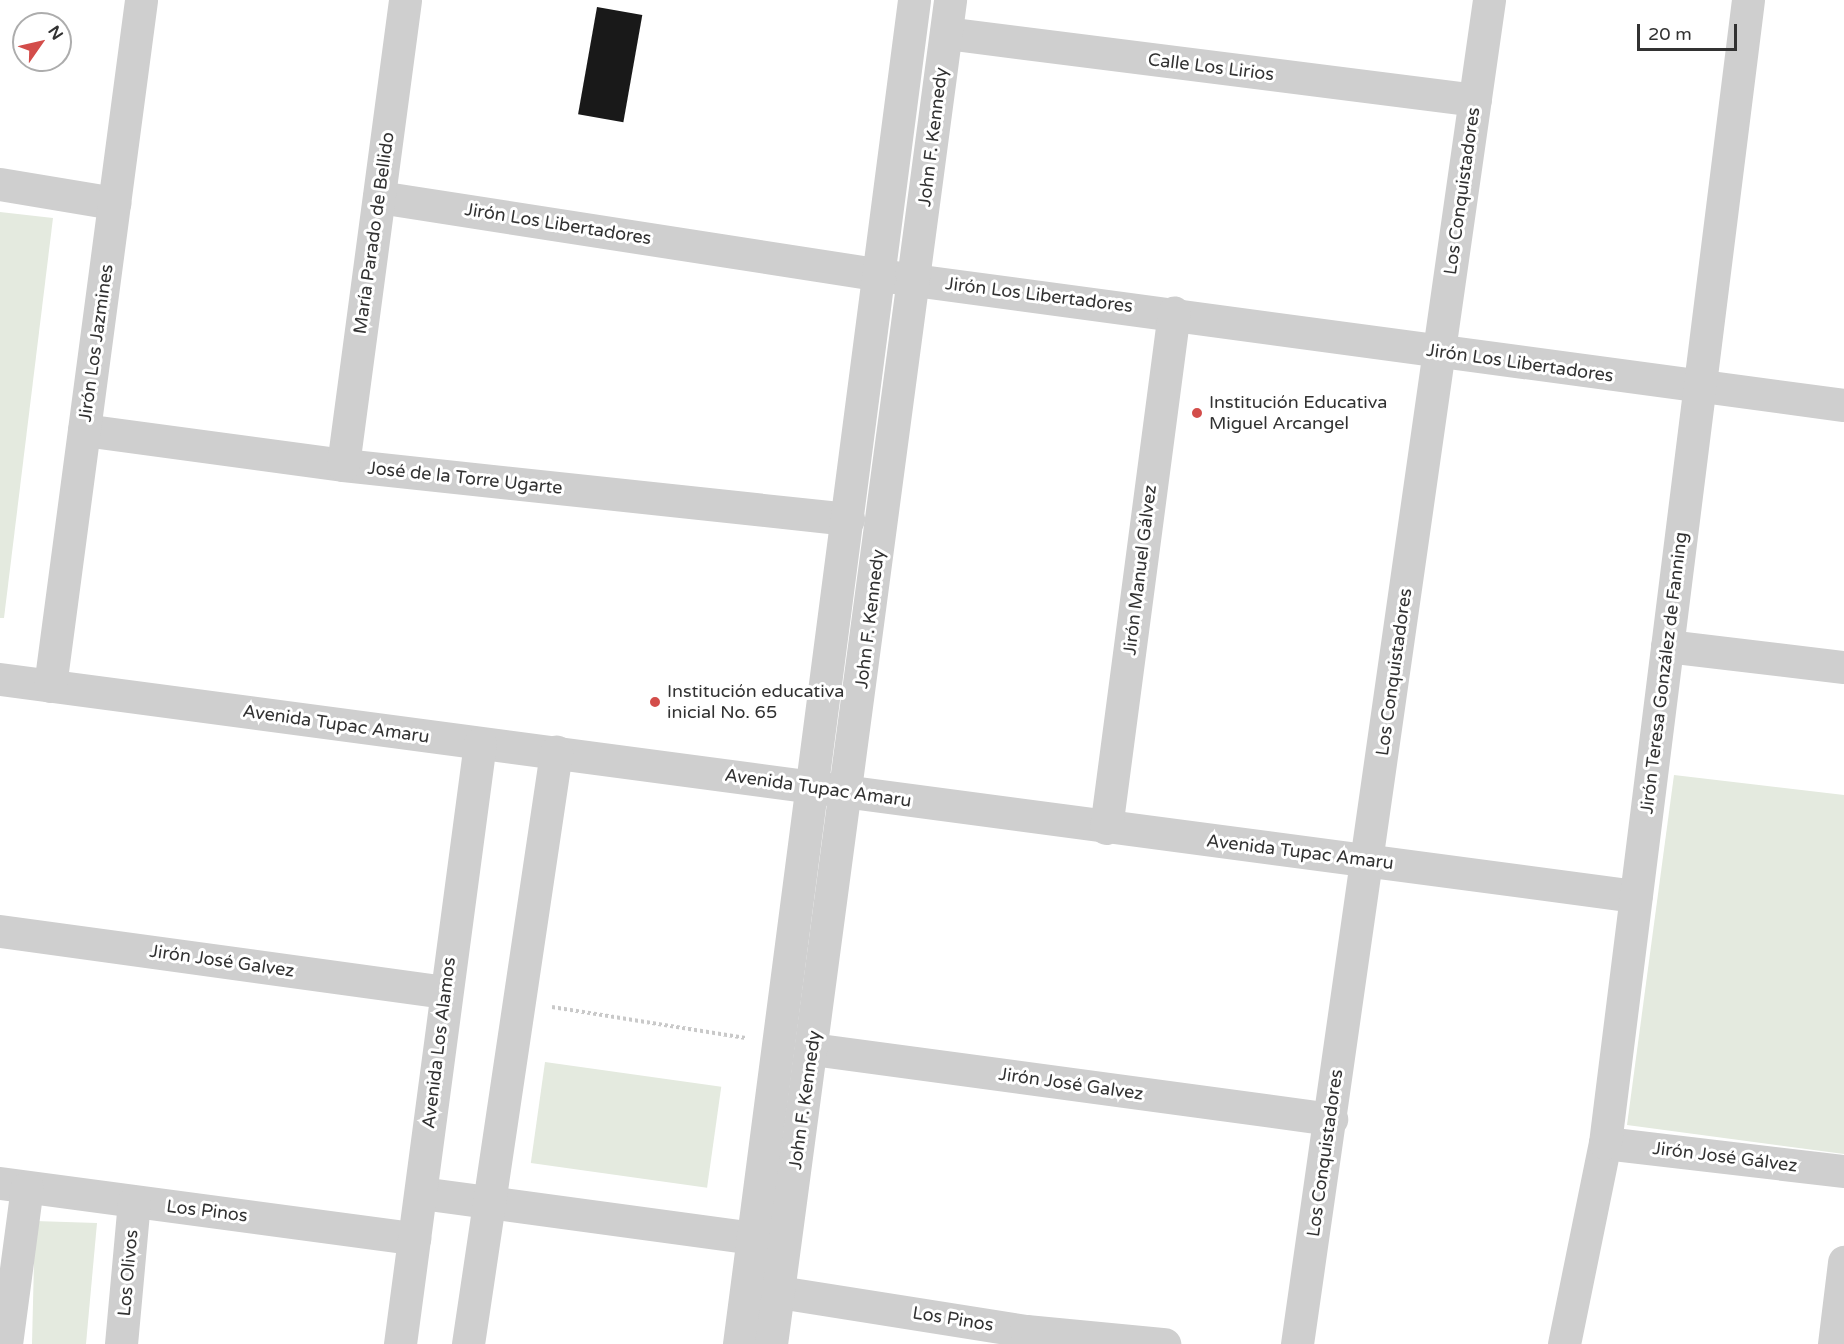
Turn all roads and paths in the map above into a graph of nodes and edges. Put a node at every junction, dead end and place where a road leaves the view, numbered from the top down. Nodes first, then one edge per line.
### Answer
1 (141, 0) edge
2 (405, 0) edge
3 (914, 0) edge
4 (951, 0) edge
5 (1489, 0) edge
6 (1748, 0) edge
7 (946, 33) junction
8 (1475, 100) junction
9 (0, 184) edge
10 (379, 197) junction
11 (114, 203) junction
12 (879, 274) junction
13 (914, 280) junction
14 (1174, 312) junction
15 (1440, 351) junction
16 (1699, 388) junction
17 (1844, 405) edge
18 (84, 430) junction
19 (343, 465) junction
20 (848, 519) junction
21 (1667, 646) junction
22 (1844, 667) edge
23 (0, 680) edge
24 (50, 686) junction
25 (480, 743) junction
26 (556, 752) junction
27 (814, 787) junction
28 (847, 792) junction
29 (1106, 828) junction
30 (1368, 861) junction
31 (1636, 896) junction
32 (0, 931) edge
33 (444, 992) junction
34 (519, 1002) junction
35 (780, 1043) junction
36 (812, 1048) junction
37 (1331, 1119) junction
38 (1605, 1143) junction
39 (1844, 1171) edge
40 (13, 1185) edge
41 (421, 1193) junction
42 (134, 1202) junction
43 (491, 1202) junction
44 (414, 1238) junction
45 (753, 1238) junction
46 (786, 1242) junction
47 (1844, 1262) edge
48 (779, 1292) junction
49 (1025, 1337) edge
50 (6, 1344) edge
51 (122, 1344) edge
52 (400, 1344) edge
53 (468, 1344) edge
54 (739, 1344) edge
55 (771, 1344) edge
56 (1164, 1344) edge
57 (1297, 1344) edge
58 (1564, 1344) edge
59 (1834, 1344) edge

1 - 11 street, Jirón Los Jazmines
2 - 10 street, María Parado de Bellido
3 - 12 street, John F. Kennedy
4 - 7 street, John F. Kennedy
5 - 8 street, Los Conquistadores
6 - 16 street, Jirón Teresa González de Fanning
7 - 8 street, Calle Los Lirios
7 - 13 street, John F. Kennedy
8 - 15 street, Los Conquistadores
9 - 11 street
10 - 12 street, Jirón Los Libertadores
10 - 19 street, María Parado de Bellido
11 - 18 street, Jirón Los Jazmines
12 - 13 street, Jirón Los Libertadores
12 - 20 street, John F. Kennedy
13 - 14 street, Jirón Los Libertadores
13 - 28 street, John F. Kennedy
14 - 15 street, Jirón Los Libertadores
14 - 29 street, Jirón Manuel Gálvez
15 - 16 street, Jirón Los Libertadores
15 - 30 street, Los Conquistadores
16 - 17 street, Jirón Los Libertadores
16 - 21 street, Jirón Teresa González de Fanning
18 - 19 street, José de la Torre Ugarte
18 - 24 street, Jirón Los Jazmines
19 - 20 street, José de la Torre Ugarte
20 - 27 street, John F. Kennedy
21 - 22 street
21 - 31 street, Jirón Teresa González de Fanning
23 - 24 street, Avenida Tupac Amaru
24 - 25 street, Avenida Tupac Amaru
25 - 26 street, Avenida Tupac Amaru
25 - 33 street, Avenida Los Alamos
26 - 27 street, Avenida Tupac Amaru
26 - 34 street
27 - 28 street, Avenida Tupac Amaru
27 - 35 street, John F. Kennedy
28 - 29 street, Avenida Tupac Amaru
28 - 36 street, John F. Kennedy
29 - 30 street, Avenida Tupac Amaru
30 - 31 street, Avenida Tupac Amaru
30 - 37 street, Los Conquistadores
31 - 38 street, Jirón Teresa González de Fanning
32 - 33 street, Jirón José Galvez
33 - 41 street, Avenida Los Alamos
34 - 35 path
34 - 43 street
35 - 45 street, John F. Kennedy
36 - 37 street, Jirón José Galvez
36 - 46 street, John F. Kennedy
37 - 57 street, Los Conquistadores
38 - 39 street, Jirón José Gálvez
38 - 58 street, Jirón Teresa González de Fanning
40 - 42 street, Los Pinos
40 - 50 street
41 - 43 street
41 - 44 street, Avenida Los Alamos
42 - 44 street, Los Pinos
42 - 51 street, Los Olivos
43 - 45 street
43 - 53 street
44 - 52 street, Avenida Los Alamos
45 - 46 street
45 - 54 street, John F. Kennedy
46 - 48 street, John F. Kennedy
47 - 59 street
48 - 49 street, Los Pinos
48 - 55 street, John F. Kennedy
49 - 56 street, Los Pinos

